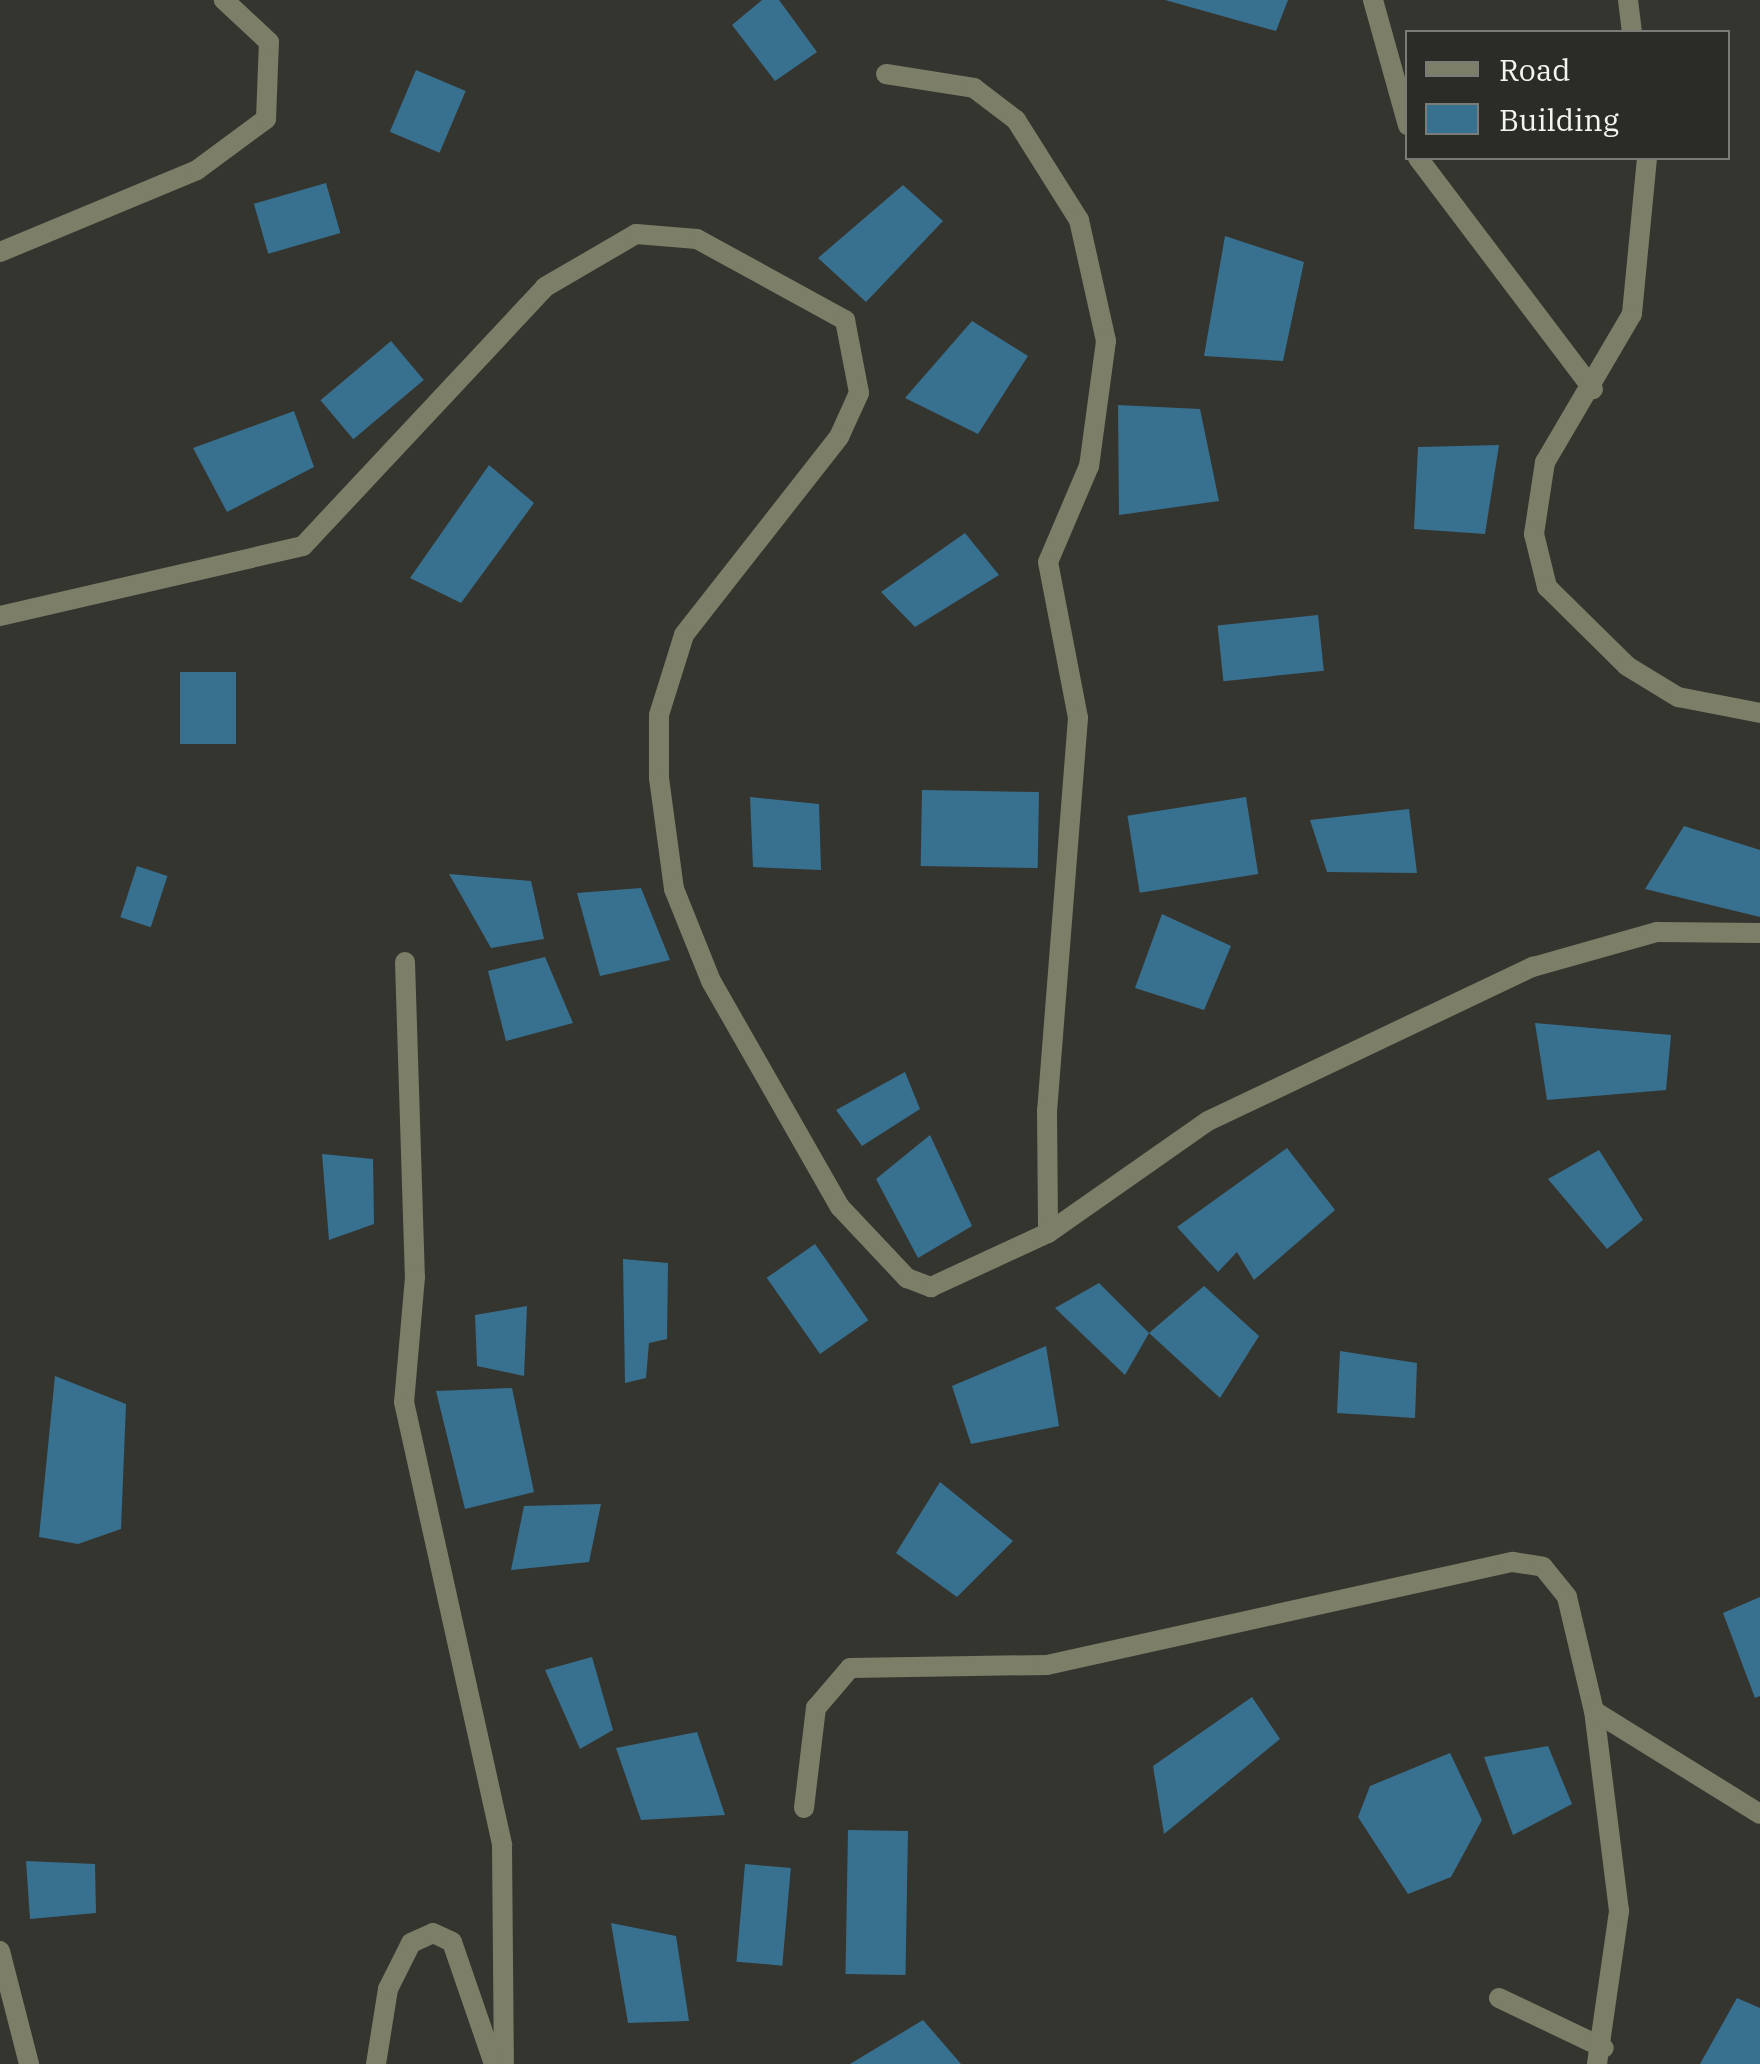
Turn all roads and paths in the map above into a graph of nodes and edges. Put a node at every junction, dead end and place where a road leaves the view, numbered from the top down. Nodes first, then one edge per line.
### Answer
1 (224, 0) edge
2 (1372, 0) edge
3 (1628, 0) edge
4 (1632, 30) edge
5 (886, 74) dead end
6 (1405, 115) edge
7 (1420, 160) edge
8 (1647, 160) edge
9 (0, 252) edge
10 (1594, 389) junction
11 (0, 616) edge
12 (1760, 713) edge
13 (1760, 934) edge
14 (405, 962) dead end
15 (1048, 1232) junction
16 (1594, 1711) junction
17 (804, 1808) dead end
18 (1760, 1814) edge
19 (0, 1951) edge
20 (1499, 1998) dead end
21 (1600, 2056) edge
22 (29, 2064) edge
23 (376, 2064) edge
24 (494, 2064) edge
25 (504, 2064) edge

1 - 9 street
2 - 6 street
3 - 4 street
5 - 15 street
7 - 10 street
8 - 10 street
10 - 12 street
11 - 15 street
13 - 15 street
14 - 25 street
16 - 17 street
16 - 18 street
16 - 21 street
19 - 22 street
20 - 21 street
23 - 24 street

